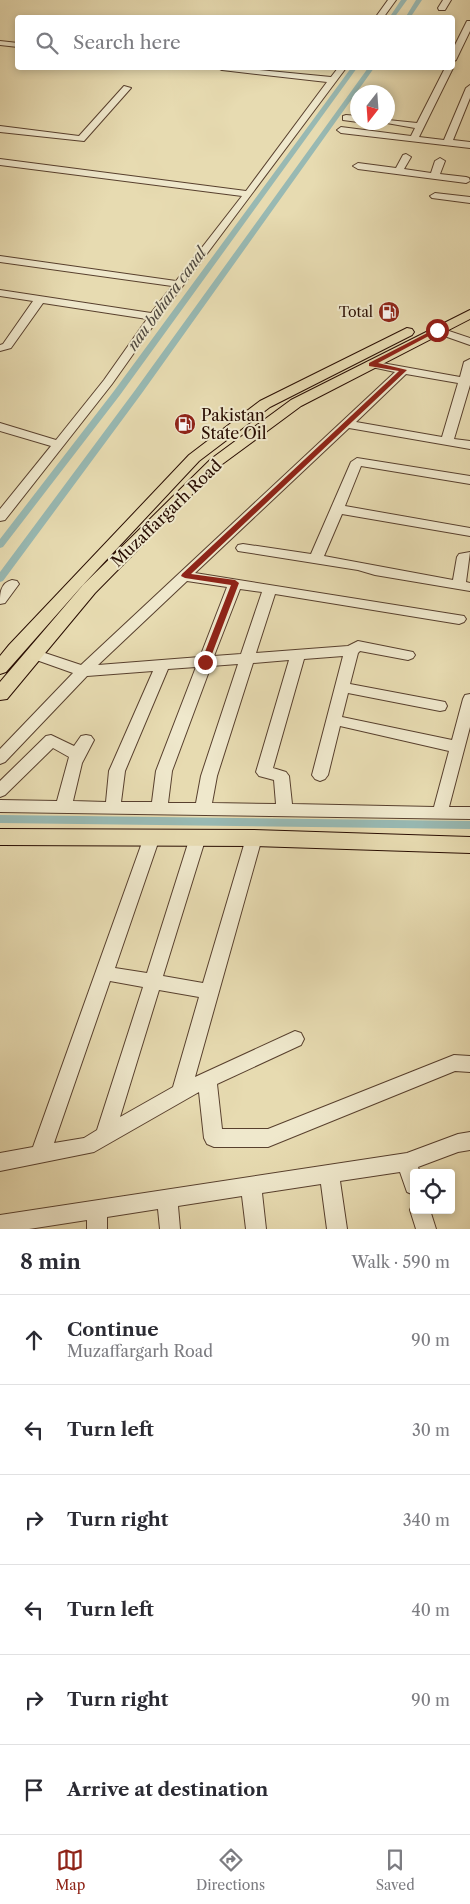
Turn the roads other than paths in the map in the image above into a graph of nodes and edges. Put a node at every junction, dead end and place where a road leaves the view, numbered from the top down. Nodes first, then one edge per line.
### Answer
1 (392, 0) edge
2 (447, 0) edge
3 (442, 8) dead end
4 (381, 15) edge
5 (470, 23) edge
6 (0, 43) edge
7 (15, 45) edge
8 (455, 54) edge
9 (240, 70) edge
10 (340, 70) edge
11 (448, 70) edge
12 (333, 80) junction
13 (127, 88) dead end
14 (470, 88) edge
15 (346, 118) dead end
16 (350, 118) edge
17 (395, 123) edge
18 (420, 126) junction
19 (0, 129) edge
20 (341, 130) dead end
21 (414, 138) junction
22 (447, 143) junction
23 (470, 146) edge
24 (406, 157) dead end
25 (440, 161) dead end
26 (0, 162) edge
27 (358, 166) dead end
28 (399, 171) junction
29 (434, 176) junction
30 (469, 177) edge
31 (248, 194) junction
32 (436, 196) dead end
33 (470, 200) edge
34 (0, 259) edge
35 (178, 284) junction
36 (0, 293) edge
37 (40, 299) junction
38 (470, 302) edge
39 (470, 314) edge
40 (154, 317) junction
41 (437, 330) junction
42 (470, 342) edge
43 (0, 348) edge
44 (470, 362) edge
45 (371, 364) junction
46 (404, 370) junction
47 (466, 382) edge
48 (347, 424) junction
49 (0, 427) edge
50 (446, 441) junction
51 (57, 444) junction
52 (470, 445) edge
53 (470, 480) edge
54 (338, 509) junction
55 (0, 517) edge
56 (470, 532) edge
57 (243, 548) dead end
58 (470, 556) edge
59 (316, 560) junction
60 (106, 561) junction
61 (185, 576) junction
62 (235, 583) junction
63 (12, 584) dead end
64 (464, 586) edge
65 (270, 588) junction
66 (0, 600) edge
67 (459, 619) dead end
68 (351, 651) junction
69 (34, 654) junction
70 (298, 654) junction
71 (408, 655) dead end
72 (246, 658) junction
73 (205, 662) junction
74 (163, 665) junction
75 (0, 668) edge
76 (83, 671) junction
77 (342, 687) junction
78 (0, 694) edge
79 (470, 699) edge
80 (440, 706) dead end
81 (334, 720) junction
82 (86, 740) dead end
83 (457, 747) junction
84 (78, 754) junction
85 (0, 758) edge
86 (320, 775) dead end
87 (0, 791) edge
88 (0, 806) edge
89 (64, 807) junction
90 (113, 808) junction
91 (159, 808) junction
92 (203, 809) junction
93 (285, 810) junction
94 (440, 813) junction
95 (470, 813) edge
96 (0, 837) edge
97 (152, 837) junction
98 (198, 837) junction
99 (254, 838) junction
100 (470, 845) edge
101 (104, 973) junction
102 (153, 981) junction
103 (210, 992) junction
104 (295, 1039) dead end
105 (470, 1064) edge
106 (207, 1080) junction
107 (181, 1092) junction
108 (105, 1136) junction
109 (470, 1141) edge
110 (40, 1155) junction
111 (0, 1162) edge
112 (407, 1162) junction
113 (410, 1172) edge
114 (329, 1174) junction
115 (251, 1186) junction
116 (167, 1198) junction
117 (97, 1209) junction
118 (421, 1214) edge
119 (0, 1224) edge
120 (97, 1229) edge
121 (170, 1229) edge
122 (256, 1229) edge
123 (337, 1229) edge
124 (426, 1229) edge

1 - 4 street
2 - 3 street
5 - 8 street
6 - 7 street
9 - 12 street
10 - 12 street
11 - 18 street
12 - 31 street
13 - 19 street
14 - 22 street
15 - 16 street
17 - 18 street
18 - 21 street
20 - 21 street
21 - 22 street
22 - 23 street
24 - 28 street
25 - 29 street
26 - 31 street
27 - 28 street
28 - 29 street
29 - 30 street
31 - 35 street
32 - 33 street
34 - 35 street
35 - 40 street
36 - 37 street
37 - 40 street
37 - 43 street
38 - 60 main road, Muzaffargarh Road
39 - 41 main road, Muzaffargarh Road
40 - 51 street
41 - 42 street
41 - 45 main road, Muzaffargarh Road
44 - 47 street
45 - 46 street
45 - 60 main road, Muzaffargarh Road
46 - 47 street
46 - 48 street
47 - 50 street
48 - 50 street
48 - 61 street
49 - 51 street
50 - 52 street
51 - 55 street
53 - 54 street
54 - 56 street
54 - 59 street
57 - 59 street
58 - 64 street
59 - 64 street
60 - 69 main road, Muzaffargarh Road
60 - 75 main road, Muzaffargarh Road
61 - 62 street
61 - 76 street
62 - 65 street
62 - 73 street
63 - 66 street
65 - 67 street
65 - 72 street
68 - 70 street
68 - 71 street
68 - 77 street
69 - 76 street
69 - 78 main road, Muzaffargarh Road
70 - 72 street
70 - 93 street
72 - 73 street
72 - 92 street
73 - 74 street
73 - 91 street
74 - 76 street
74 - 90 street
76 - 85 street
77 - 80 street
77 - 81 street
79 - 83 street
81 - 83 street
81 - 86 street
82 - 84 street
83 - 94 street
84 - 87 street
84 - 89 street
88 - 89 street
89 - 90 street
90 - 91 street
91 - 92 street
92 - 93 street
93 - 94 street
94 - 95 street
96 - 97 main road
97 - 98 main road
97 - 101 street
98 - 99 main road
98 - 102 street
99 - 100 main road
99 - 103 street
101 - 102 street
101 - 110 street
102 - 103 street
102 - 108 street
103 - 107 street
104 - 106 street
105 - 106 street
106 - 107 street
107 - 108 street
108 - 110 street
109 - 112 street
110 - 111 street
112 - 113 street
112 - 114 street
114 - 115 street
114 - 123 street
115 - 116 street
115 - 122 street
116 - 117 street
116 - 121 street
117 - 119 street
117 - 120 street
118 - 124 street

